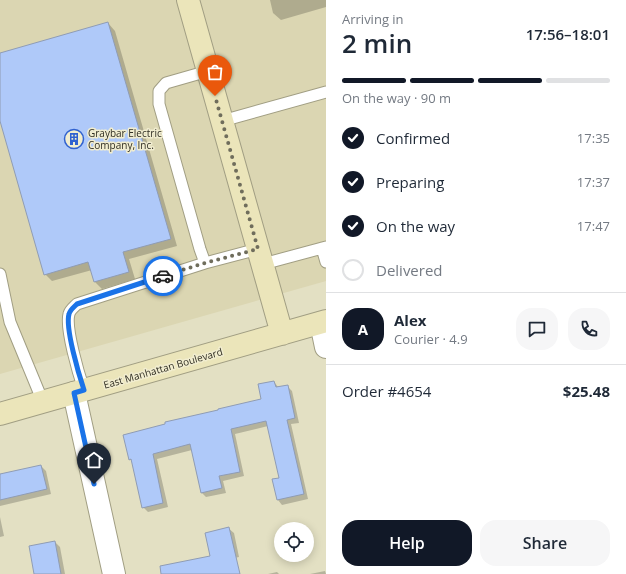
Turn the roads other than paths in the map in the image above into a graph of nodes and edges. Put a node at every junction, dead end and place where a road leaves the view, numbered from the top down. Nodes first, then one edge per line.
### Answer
1 (188, 0) edge
2 (208, 71) junction
3 (326, 92) edge
4 (222, 121) junction
5 (324, 247) edge
6 (261, 256) junction
7 (326, 262) edge
8 (205, 263) junction
9 (0, 274) edge
10 (323, 322) edge
11 (5, 324) edge
12 (282, 334) junction
13 (326, 347) edge
14 (79, 392) junction
15 (43, 402) junction
16 (0, 414) edge
17 (114, 574) edge

1 - 2 street
2 - 4 street
2 - 8 lane
3 - 4 lane
4 - 6 street
5 - 6 lane
5 - 7 lane
6 - 8 lane
6 - 12 street
8 - 14 lane
9 - 11 lane
10 - 12 street, East Manhattan Boulevard
10 - 13 street
11 - 15 lane
12 - 14 street, East Manhattan Boulevard
14 - 15 street, East Manhattan Boulevard
14 - 17 street
15 - 16 street, East Manhattan Boulevard

